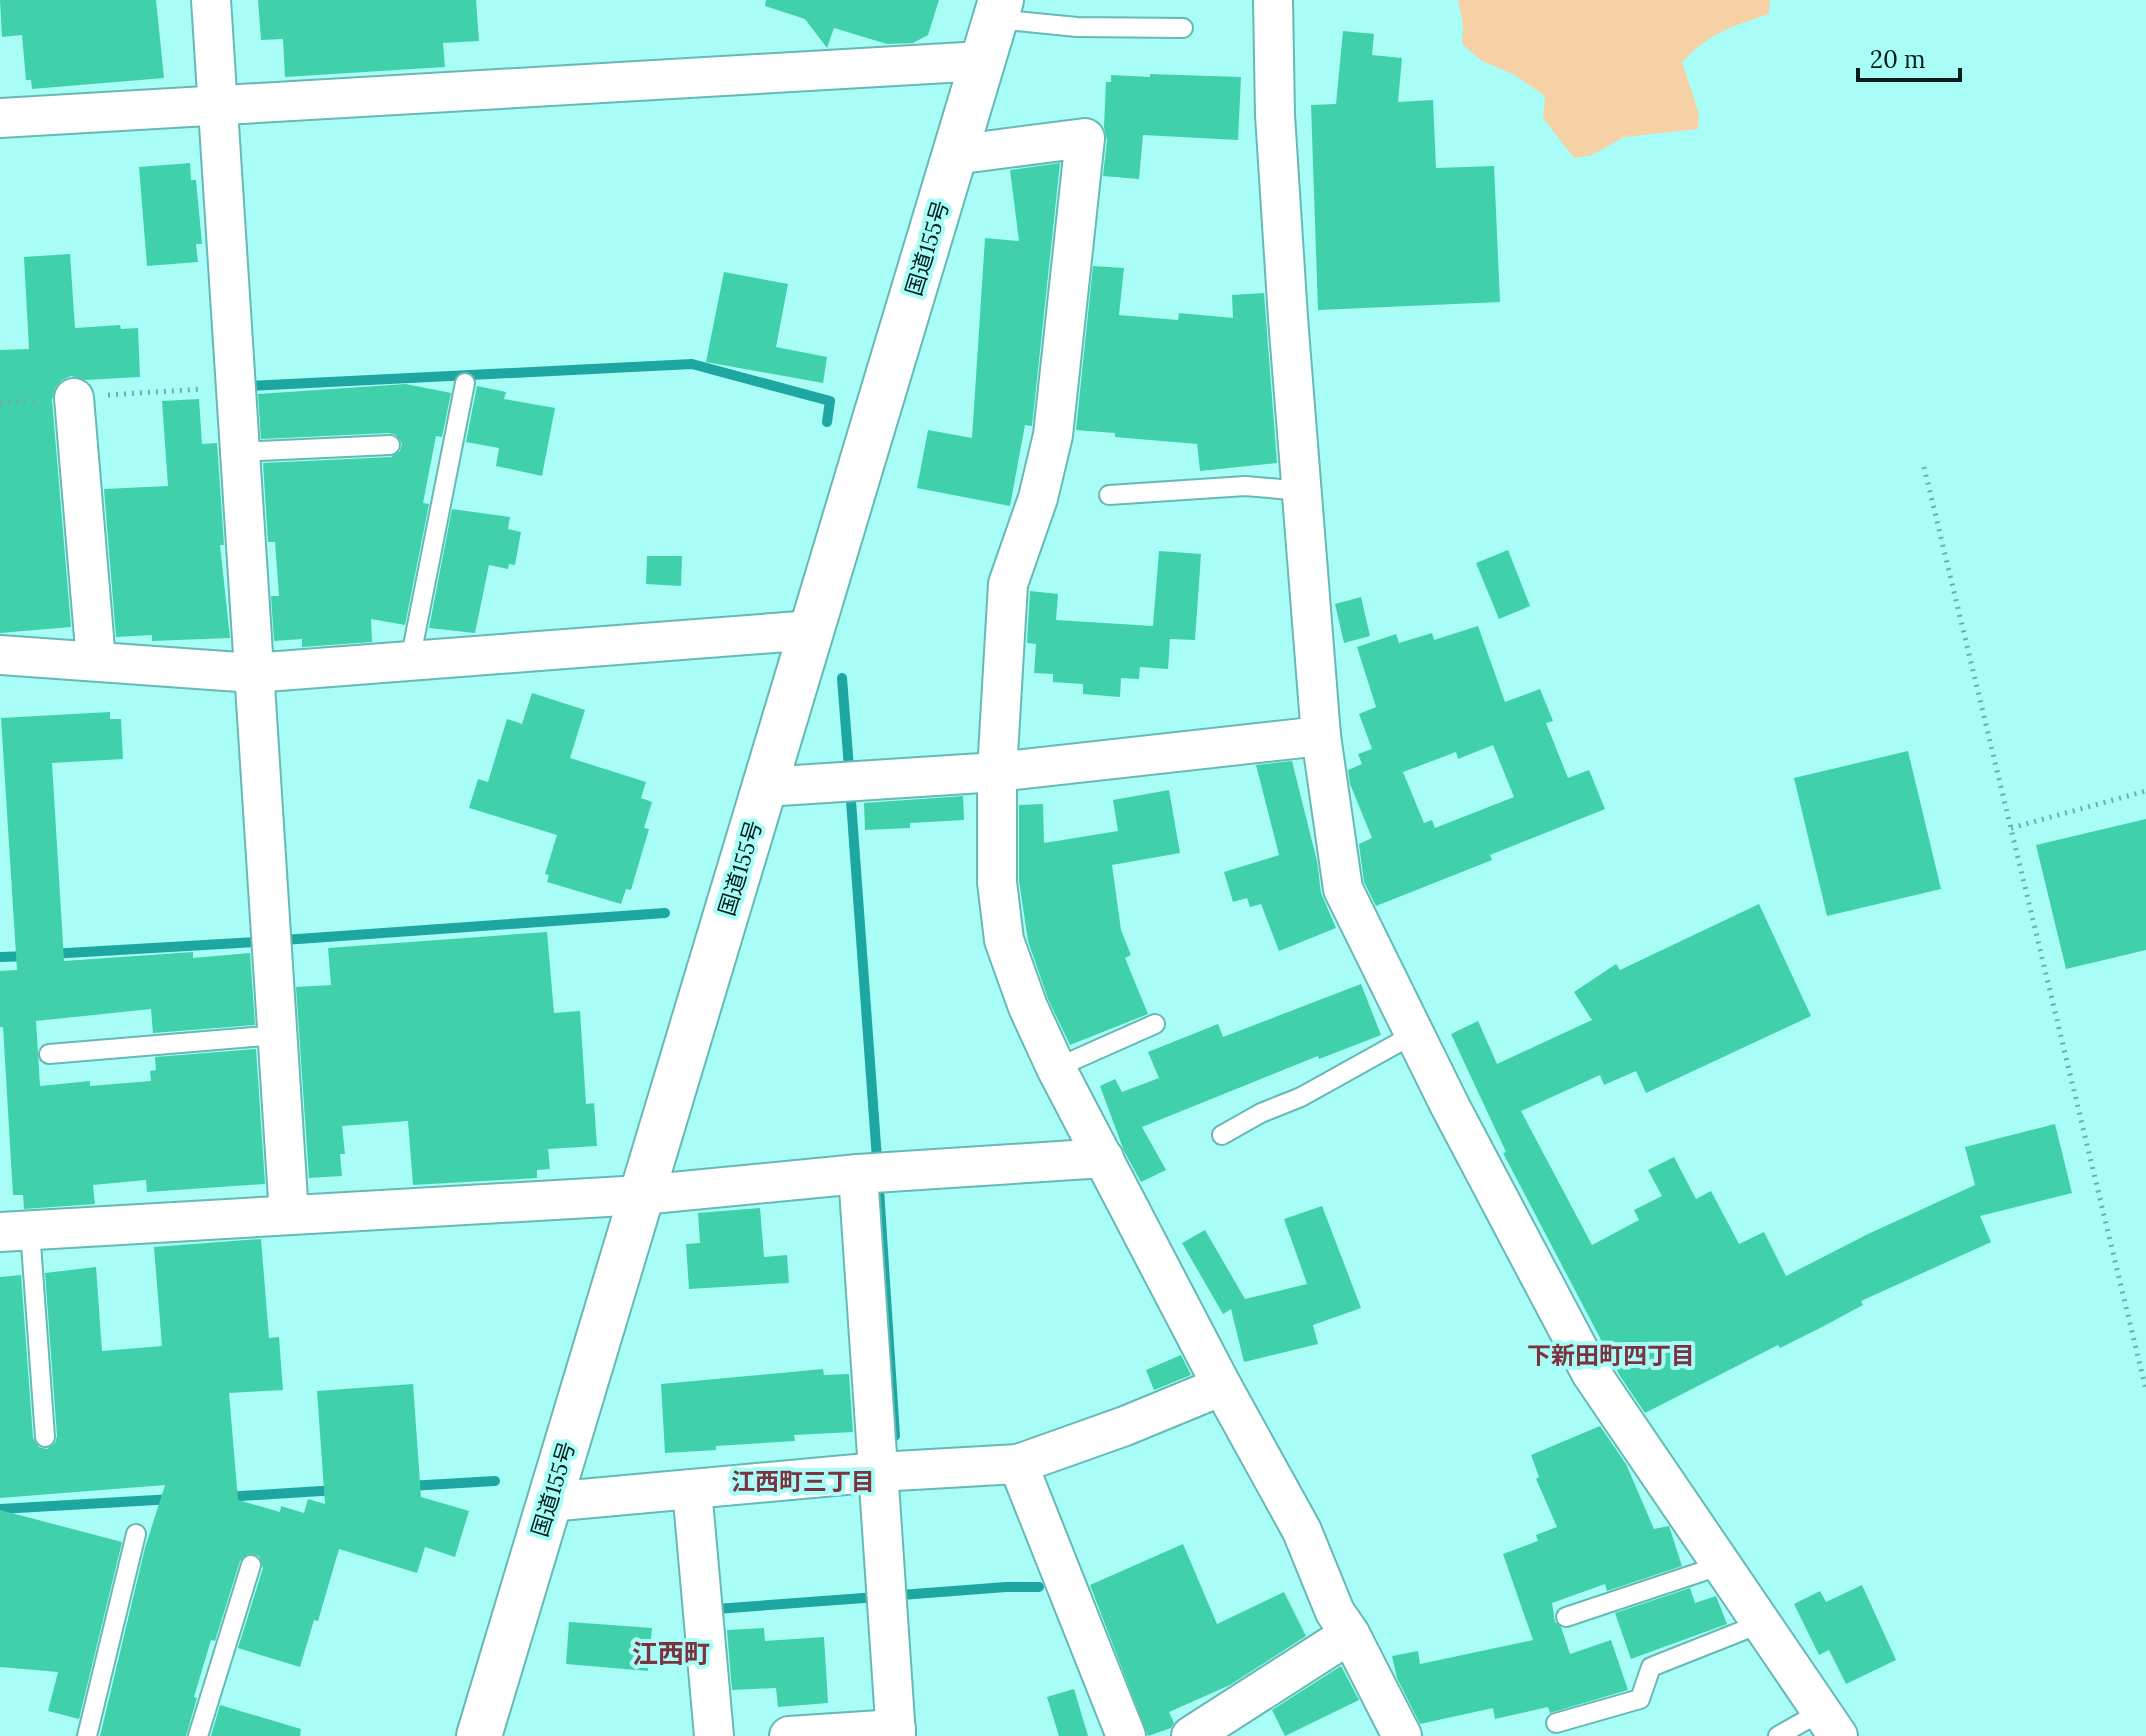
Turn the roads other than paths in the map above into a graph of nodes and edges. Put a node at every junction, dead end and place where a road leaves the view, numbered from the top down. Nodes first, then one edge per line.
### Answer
1 (211, 0) edge
2 (1273, 0) edge
3 (998, 9) edge
4 (1183, 28) dead end
5 (982, 61) junction
6 (218, 104) junction
7 (0, 118) edge
8 (954, 155) junction
9 (465, 383) dead end
10 (74, 398) road end
11 (390, 445) dead end
12 (239, 452) junction
13 (1303, 491) junction
14 (1109, 495) dead end
15 (812, 630) junction
16 (0, 655) edge
17 (96, 661) junction
18 (410, 661) junction
19 (253, 673) junction
20 (1321, 736) junction
21 (997, 772) junction
22 (764, 787) junction
23 (1155, 1024) dead end
24 (1416, 1033) junction
25 (277, 1035) junction
26 (49, 1054) dead end
27 (1056, 1068) junction
28 (1222, 1135) dead end
29 (1104, 1158) junction
30 (858, 1174) junction
31 (641, 1195) junction
32 (289, 1215) junction
33 (15, 1231) edge
34 (1222, 1386) junction
35 (45, 1437) dead end
36 (1018, 1464) junction
37 (878, 1472) junction
38 (692, 1489) junction
39 (549, 1502) junction
40 (136, 1534) dead end
41 (251, 1565) dead end
42 (1722, 1565) junction
43 (1566, 1617) dead end
44 (1762, 1623) junction
45 (1350, 1634) junction
46 (1556, 1723) dead end
47 (1830, 1723) edge
48 (896, 1732) edge
49 (87, 1736) edge
50 (198, 1736) edge
51 (479, 1736) edge
52 (714, 1736) edge
53 (789, 1736) edge
54 (1126, 1736) edge
55 (1191, 1736) edge
56 (1402, 1736) edge
57 (1778, 1736) edge

1 - 6 street
2 - 13 street
3 - 4 lane
3 - 5 highway, 国道155号
5 - 6 street
5 - 8 highway, 国道155号
6 - 7 street
6 - 12 street
8 - 15 highway, 国道155号
8 - 21 street
9 - 18 lane
10 - 17 street
11 - 12 lane
12 - 19 street
13 - 14 lane
13 - 20 street
15 - 18 street
15 - 22 highway, 国道155号
16 - 17 street
17 - 19 street
18 - 19 street
19 - 25 street
20 - 21 street
20 - 24 street
21 - 22 street
21 - 27 street
22 - 31 highway, 国道155号
23 - 27 lane
24 - 28 lane
24 - 42 street
25 - 26 lane
25 - 32 street
27 - 29 street
29 - 30 street
29 - 34 street
30 - 31 street
30 - 37 street
31 - 32 street
31 - 39 highway, 国道155号
32 - 33 street
33 - 35 lane
34 - 36 street
34 - 45 street
36 - 37 street
36 - 54 street
37 - 38 street
37 - 48 street
38 - 39 street
38 - 52 street
39 - 51 highway, 国道155号
40 - 49 lane
41 - 50 lane
42 - 43 lane
42 - 44 street
44 - 46 lane
44 - 47 street
45 - 55 street
45 - 56 street
47 - 57 lane
48 - 53 street

